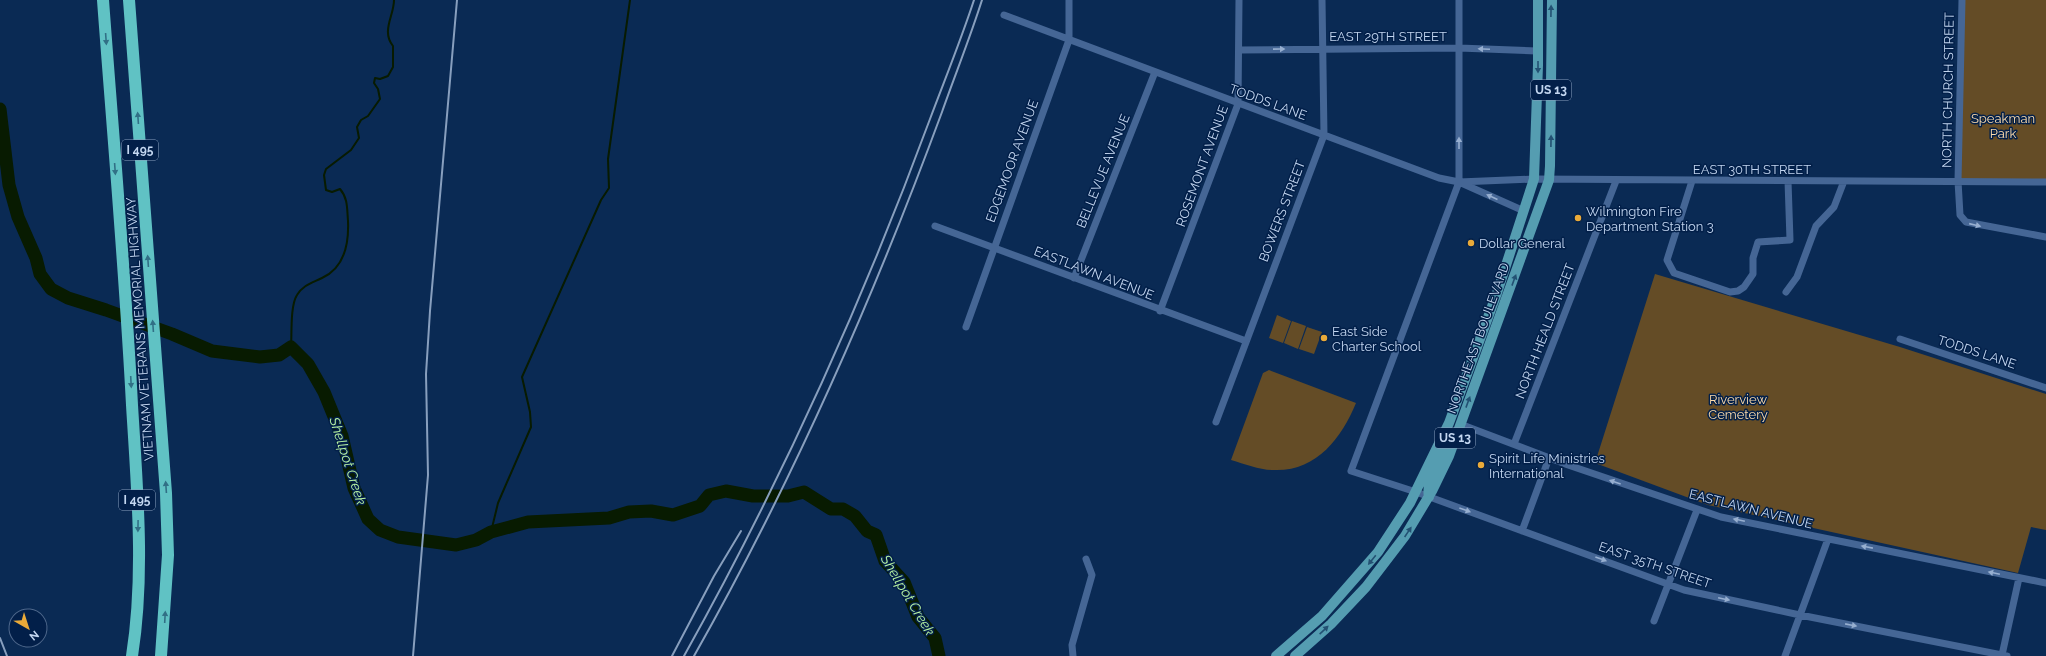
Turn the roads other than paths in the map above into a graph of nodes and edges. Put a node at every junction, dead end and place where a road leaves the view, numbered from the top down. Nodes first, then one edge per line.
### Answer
1 (103, 0) edge
2 (129, 0) edge
3 (1069, 0) edge
4 (1239, 0) edge
5 (1322, 0) edge
6 (1459, 0) edge
7 (1538, 0) edge
8 (1552, 0) edge
9 (1962, 0) edge
10 (1004, 15) dead end
11 (1069, 40) junction
12 (1459, 48) junction
13 (1322, 49) junction
14 (1240, 50) junction
15 (1537, 51) junction
16 (1155, 72) junction
17 (1238, 104) junction
18 (1324, 135) junction
19 (1534, 179) junction
20 (1549, 180) junction
21 (1616, 181) junction
22 (1692, 181) junction
23 (1788, 181) junction
24 (1844, 181) junction
25 (1958, 181) junction
26 (1459, 182) junction
27 (2046, 182) edge
28 (1524, 211) junction
29 (935, 226) dead end
30 (2046, 237) edge
31 (993, 248) junction
32 (1074, 278) junction
33 (1786, 292) dead end
34 (1160, 311) junction
35 (966, 327) dead end
36 (1900, 339) dead end
37 (1246, 341) junction
38 (2046, 388) edge
39 (1216, 422) dead end
40 (1448, 423) junction
41 (1460, 424) junction
42 (1514, 444) junction
43 (1549, 458) junction
44 (1416, 492) junction
45 (1428, 497) junction
46 (1697, 510) junction
47 (1522, 531) junction
48 (1828, 539) junction
49 (1086, 559) dead end
50 (2019, 578) junction
51 (2046, 583) edge
52 (1668, 584) junction
53 (1800, 615) junction
54 (1654, 621) dead end
55 (2004, 655) edge
56 (132, 656) edge
57 (161, 656) edge
58 (1073, 656) edge
59 (1276, 656) edge
60 (1294, 656) edge
61 (1785, 656) edge

1 -> 56 highway, VIETNAM VETERANS MEMORIAL HIGHWAY / I 495
57 -> 2 highway, VIETNAM VETERANS MEMORIAL HIGHWAY / I 495
3 - 11 street, EDGEMOOR AVENUE
4 - 14 street, ROSEMONT AVENUE
5 - 13 street, BOWERS STREET
6 - 12 street
7 - 15 main road, US 13
20 -> 8 main road, NORTHEAST BOULEVARD / US 13
9 - 25 street, NORTH CHURCH STREET
10 - 11 street, TODDS LANE
11 - 16 street, TODDS LANE
11 - 31 street, EDGEMOOR AVENUE
12 - 13 street, EAST 29TH STREET
15 -> 12 street, EAST 29TH STREET
26 -> 12 street
14 -> 13 street, EAST 29TH STREET
13 - 18 street, BOWERS STREET
14 - 17 street, ROSEMONT AVENUE
15 -> 19 main road, US 13
16 - 17 street, TODDS LANE
16 - 32 street, BELLEVUE AVENUE
17 - 18 street, TODDS LANE
17 - 34 street, ROSEMONT AVENUE
18 - 26 street, TODDS LANE
18 - 37 street, BOWERS STREET
19 - 20 street, EAST 30TH STREET
19 - 26 street, EAST 30TH STREET
19 - 28 main road, US 13
20 - 21 street, EAST 30TH STREET
41 -> 20 main road, NORTHEAST BOULEVARD / US 13
21 - 22 street, EAST 30TH STREET
21 - 42 street, NORTH HEALD STREET
22 - 23 street, EAST 30TH STREET
22 - 23 street
23 - 24 street, EAST 30TH STREET
24 - 25 street, EAST 30TH STREET
24 - 33 street
25 - 27 street, EAST 30TH STREET
25 -> 30 street, NORTH CHURCH STREET
28 -> 26 street, TODDS LANE
26 - 44 street, EAST 35TH STREET
28 - 40 main road, US 13
29 - 31 street, EASTLAWN AVENUE
31 - 32 street, EASTLAWN AVENUE
31 - 35 street, EDGEMOOR AVENUE
32 - 34 street, EASTLAWN AVENUE
34 - 37 street, EASTLAWN AVENUE
36 - 38 street, TODDS LANE
37 - 39 street, BOWERS STREET
40 - 44 main road, US 13
40 - 45 main road
41 - 42 street, EASTLAWN AVENUE
41 - 45 main road, NORTHEAST BOULEVARD / US 13
42 - 43 street, EASTLAWN AVENUE
46 -> 43 street, EASTLAWN AVENUE
43 - 47 street
44 - 45 street, EAST 35TH STREET
44 -> 59 main road, US 13
45 -> 47 street, EAST 35TH STREET
60 -> 45 main road, NORTHEAST BOULEVARD / US 13
48 -> 46 street, EASTLAWN AVENUE
46 - 52 street
47 -> 52 street, EAST 35TH STREET
50 -> 48 street, EASTLAWN AVENUE
48 - 53 street
49 - 58 street
50 - 51 street, EASTLAWN AVENUE
50 - 55 street
52 -> 53 street, EAST 35TH STREET
52 - 54 street
53 -> 55 street, EAST 35TH STREET
53 - 61 street

